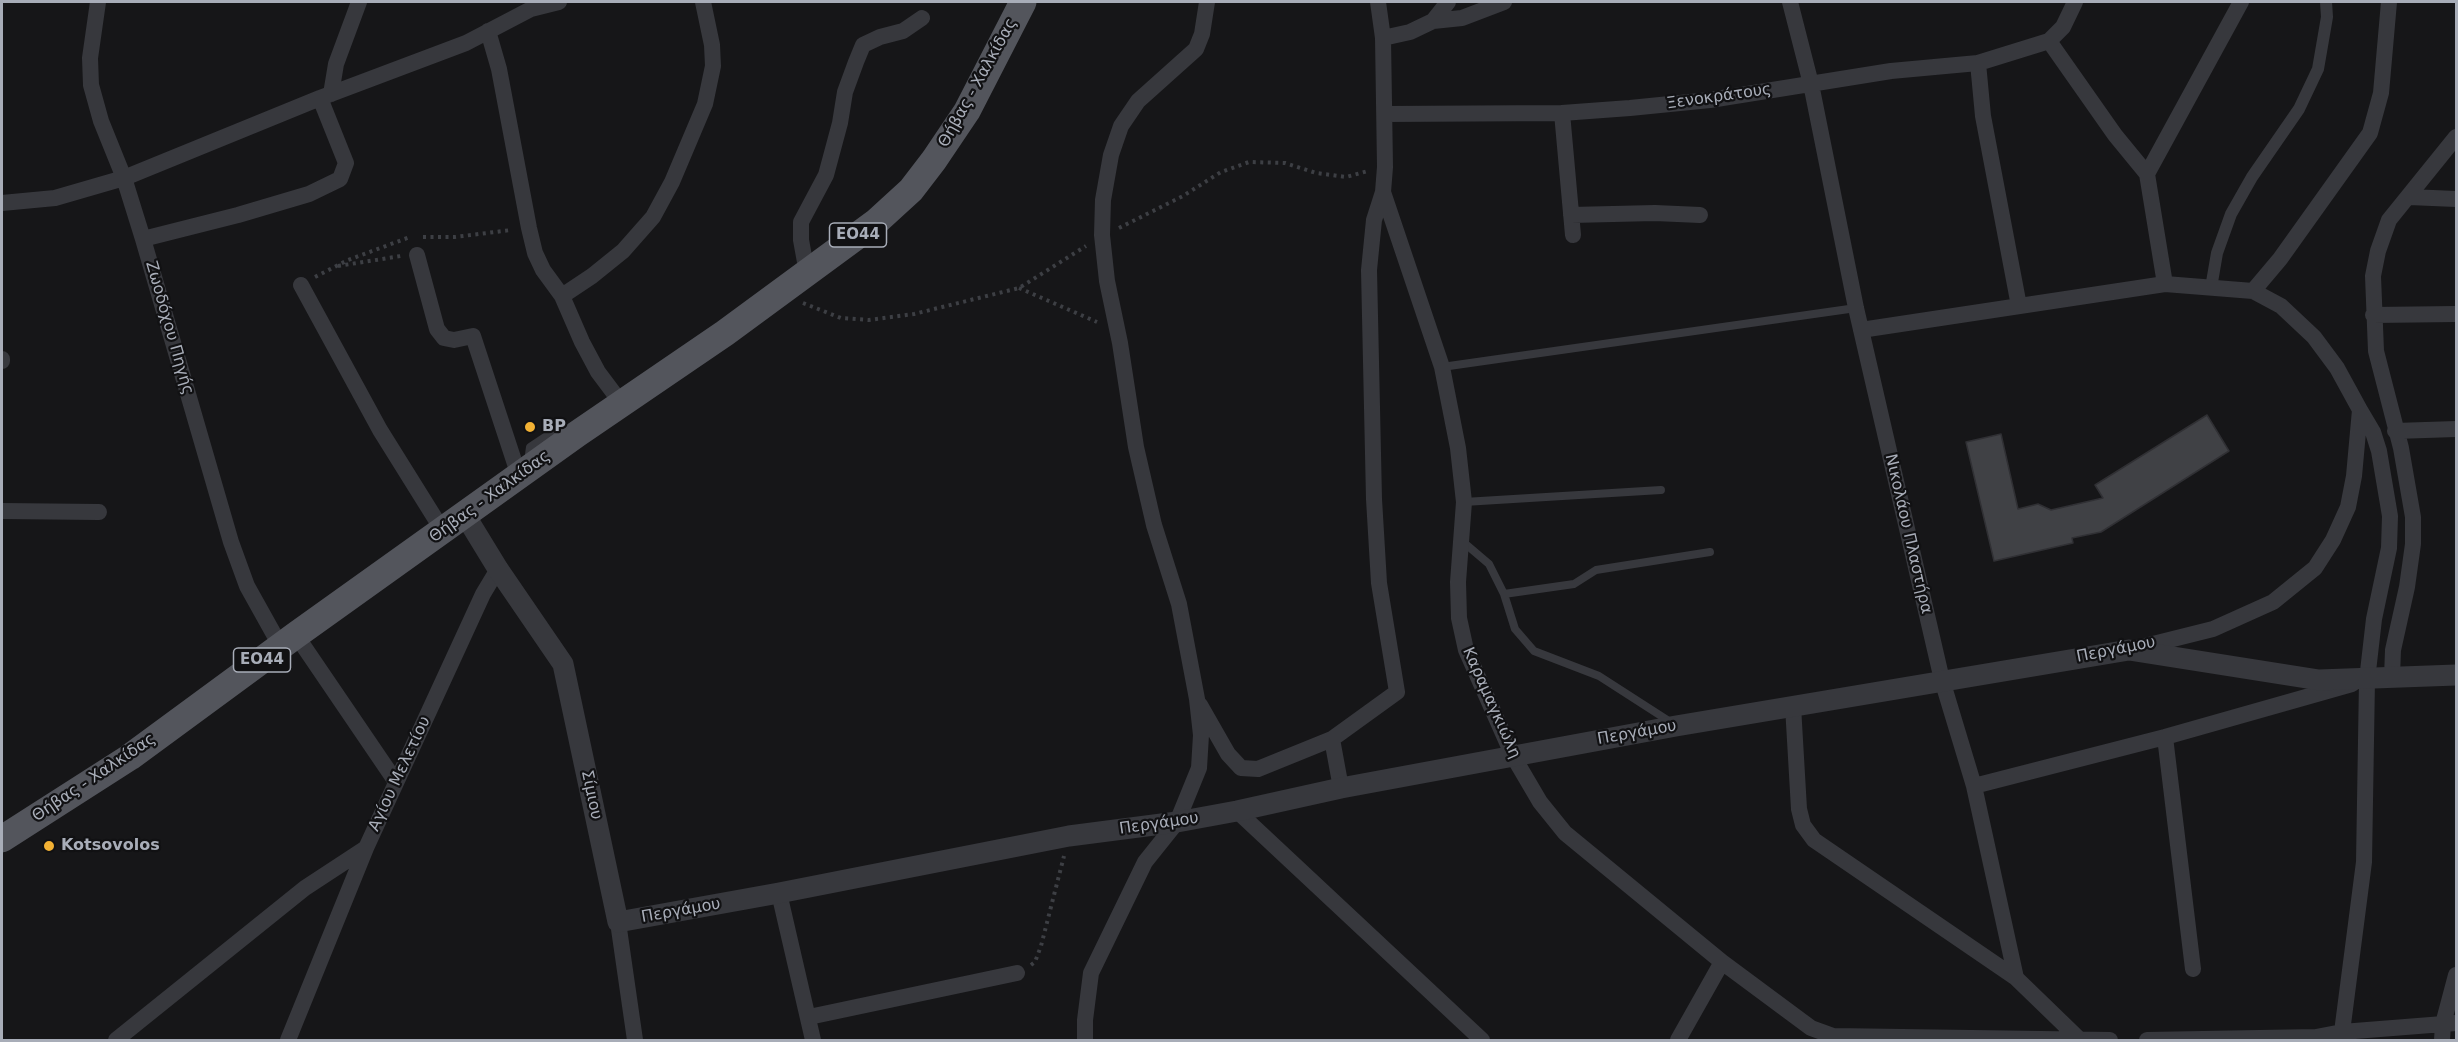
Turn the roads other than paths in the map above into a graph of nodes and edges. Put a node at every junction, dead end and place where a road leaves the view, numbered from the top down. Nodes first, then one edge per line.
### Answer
1 (98, 2) edge
2 (359, 2) edge
3 (559, 2) edge
4 (703, 2) edge
5 (1023, 2) edge
6 (1207, 2) edge
7 (1378, 2) edge
8 (1448, 2) edge
9 (1504, 2) edge
10 (1790, 2) edge
11 (2075, 2) edge
12 (2241, 2) edge
13 (2326, 2) edge
14 (2389, 2) edge
15 (922, 18) dead end
16 (1433, 21) junction
17 (488, 31) junction
18 (1383, 38) junction
19 (2049, 41) junction
20 (1978, 63) junction
21 (1811, 84) junction
22 (325, 96) junction
23 (1562, 113) junction
24 (1385, 114) junction
25 (2457, 137) edge
26 (2147, 174) junction
27 (124, 178) junction
28 (1383, 192) junction
29 (2409, 197) junction
30 (2457, 199) edge
31 (2, 203) edge
32 (1571, 215) junction
33 (1700, 215) dead end
34 (1573, 235) dead end
35 (143, 238) junction
36 (417, 255) road end
37 (807, 273) junction
38 (2165, 284) junction
39 (301, 285) dead end
40 (2211, 288) junction
41 (2253, 291) junction
42 (562, 296) junction
43 (2019, 306) junction
44 (1856, 308) junction
45 (2457, 314) edge
46 (2373, 315) junction
47 (1861, 330) junction
48 (1443, 367) junction
49 (622, 404) junction
50 (2360, 410) junction
51 (2457, 429) edge
52 (2395, 431) junction
53 (522, 473) junction
54 (1661, 490) dead end
55 (1464, 502) junction
56 (2, 511) edge
57 (99, 512) dead end
58 (465, 515) junction
59 (443, 531) junction
60 (1462, 541) junction
61 (1710, 552) dead end
62 (498, 569) junction
63 (1504, 594) junction
64 (288, 641) junction
65 (2129, 650) junction
66 (2457, 675) edge
67 (2392, 677) junction
68 (1942, 680) junction
69 (2367, 680) junction
70 (1197, 699) junction
71 (1793, 706) junction
72 (1676, 726) junction
73 (2165, 737) junction
74 (1332, 740) junction
75 (1513, 756) junction
76 (396, 782) junction
77 (1974, 786) junction
78 (1341, 788) junction
79 (1237, 811) junction
80 (1177, 822) junction
81 (2, 839) edge
82 (366, 848) junction
83 (779, 893) junction
84 (618, 922) junction
85 (1722, 962) junction
86 (2193, 969) dead end
87 (1017, 973) road end
88 (2457, 975) edge
89 (2016, 978) junction
90 (809, 1017) junction
91 (2447, 1029) edge
92 (2343, 1036) edge
93 (1833, 1038) edge
94 (2087, 1040) edge
95 (116, 1041) edge
96 (288, 1041) edge
97 (635, 1041) edge
98 (813, 1041) edge
99 (1085, 1041) edge
100 (1482, 1041) edge
101 (1678, 1041) edge
102 (2110, 1041) edge
103 (2147, 1041) edge

1 - 27 street, Ζωοδόχου Πηγής
2 - 22 street
3 - 17 street
4 - 42 street
5 - 37 main road, Θήβας - Χαλκίδας / ΕΟ44
6 - 70 street
7 - 18 street
8 - 16 street
9 - 16 street
10 - 21 street, Νικολάου Πλαστήρα
11 - 19 street
12 - 26 street
13 - 40 street
14 - 41 street
15 - 37 street
16 - 18 street
17 - 22 street
17 - 42 street
18 - 24 street
19 - 20 street, Ξενοκράτους
19 - 26 street
20 - 21 street, Ξενοκράτους
20 - 43 street
21 - 23 street, Ξενοκράτους
21 - 44 street, Νικολάου Πλαστήρα
22 - 27 street
22 - 35 street
23 - 24 street, Ξενοκράτους
23 - 32 street
24 - 28 street
25 - 29 street
26 - 38 street
27 - 31 street
27 - 35 street, Ζωοδόχου Πηγής
28 - 48 street, Καραμαγκιώλη
28 - 74 street
29 - 30 street
29 - 46 street
32 - 33 street
32 - 34 street
35 - 64 street, Ζωοδόχου Πηγής
36 - 53 street
37 - 49 main road, Θήβας - Χαλκίδας / ΕΟ44
38 - 40 street
38 - 43 street
39 - 59 street
40 - 41 street
41 - 50 street
42 - 49 street
43 - 47 street
44 - 47 street, Νικολάου Πλαστήρα
44 - 48 lane
45 - 46 street
46 - 52 street
47 - 68 street, Νικολάου Πλαστήρα
48 - 55 street, Καραμαγκιώλη
49 - 53 main road, Θήβας - Χαλκίδας / ΕΟ44
50 - 65 street, Περγάμου
50 - 69 street
51 - 52 street
52 - 67 street
53 - 58 main road, Θήβας - Χαλκίδας / ΕΟ44
54 - 55 lane
55 - 60 street, Καραμαγκιώλη
56 - 57 street
58 - 59 main road, Θήβας - Χαλκίδας / ΕΟ44
58 - 62 street
59 - 64 main road, Θήβας - Χαλκίδας / ΕΟ44
60 - 63 lane
60 - 75 street, Καραμαγκιώλη
61 - 63 lane
62 - 76 street, Αγίου Μελετίου
62 - 84 street, Σίμιου
63 - 72 lane
64 - 76 street, Ζωοδόχου Πηγής
64 - 81 main road, Θήβας - Χαλκίδας / ΕΟ44
65 - 68 street, Περγάμου
65 - 69 street
66 - 67 street
67 - 69 street
68 - 71 street, Περγάμου
68 - 77 street, Νικολάου Πλαστήρα
69 - 73 street
69 - 92 street
70 - 74 street
70 - 80 street
71 - 72 street, Περγάμου
71 - 89 street
72 - 75 street, Περγάμου
73 - 77 street
73 - 86 street
74 - 78 street
75 - 78 street, Περγάμου
75 - 85 street, Καραμαγκιώλη
76 - 82 street, Αγίου Μελετίου
77 - 89 street, Νικολάου Πλαστήρα
78 - 79 street, Περγάμου
79 - 80 street, Περγάμου
79 - 100 street
80 - 83 street, Περγάμου
80 - 99 street
82 - 95 street
82 - 96 street, Αγίου Μελετίου
83 - 84 street, Περγάμου
83 - 90 street
84 - 97 street, Σίμιου
85 - 93 street, Καραμαγκιώλη
85 - 101 street
87 - 90 street
88 - 91 street
89 - 94 street
90 - 98 street
91 - 92 street
92 - 103 street
93 - 94 street
94 - 102 street

